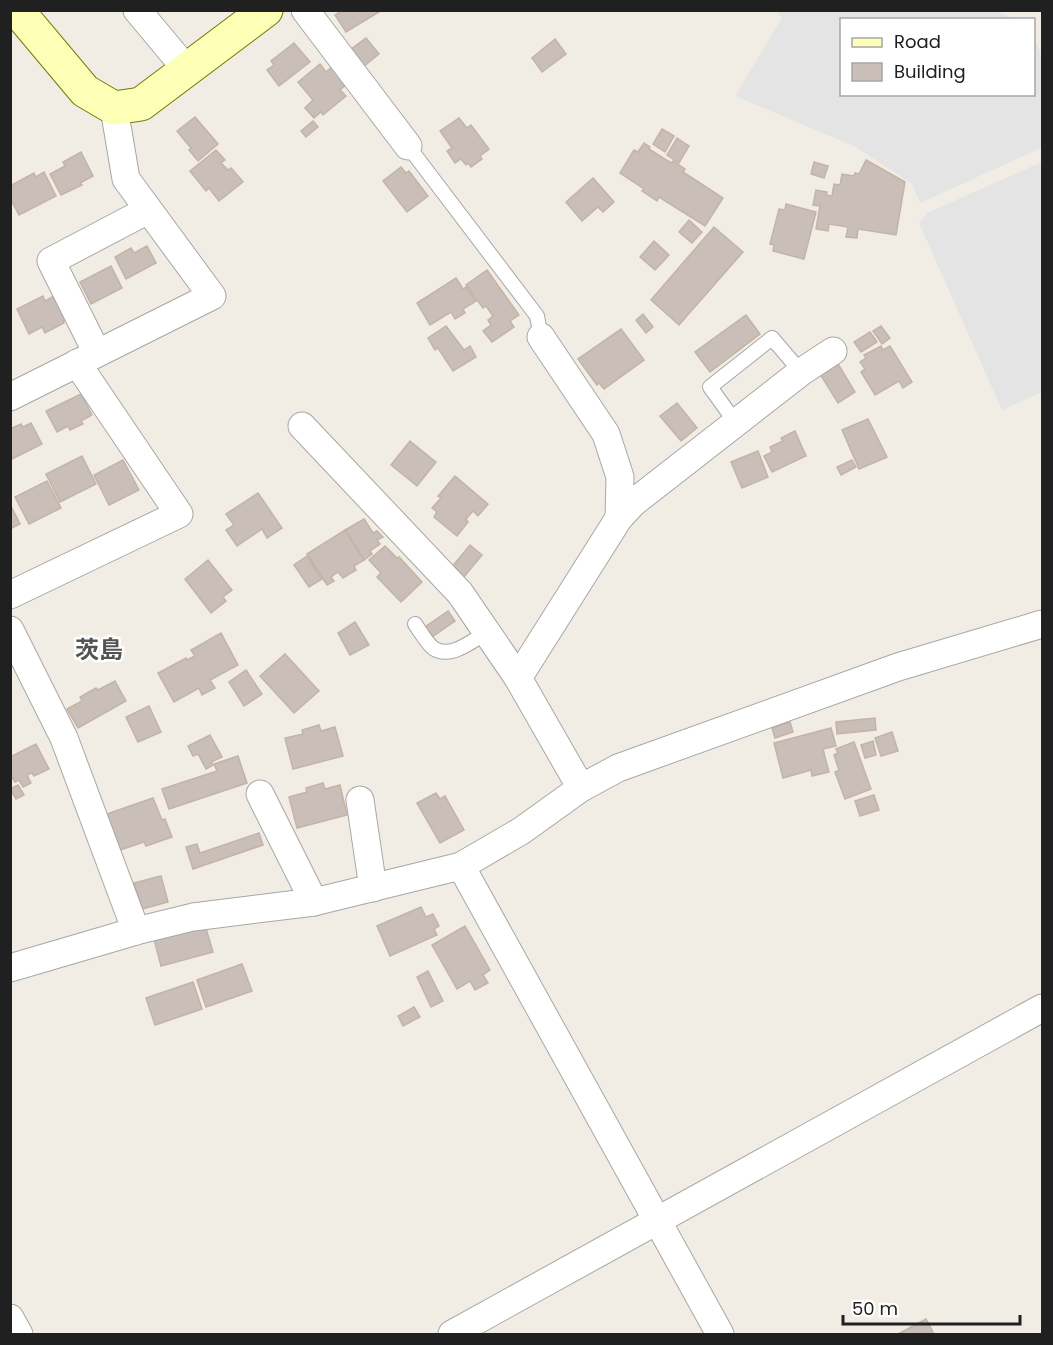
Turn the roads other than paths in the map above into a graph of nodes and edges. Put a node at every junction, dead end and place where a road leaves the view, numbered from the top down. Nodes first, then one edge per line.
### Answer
1 (17, 10) edge
2 (137, 10) edge
3 (266, 10) edge
4 (305, 10) edge
5 (187, 70) junction
6 (114, 108) junction
7 (408, 146) joint
8 (148, 210) junction
9 (541, 337) joint
10 (832, 351) dead end
11 (87, 358) junction
12 (801, 372) junction
13 (10, 397) edge
14 (736, 423) junction
15 (302, 426) dead end
16 (619, 518) junction
17 (10, 595) edge
18 (415, 624) dead end
19 (1042, 624) edge
20 (10, 630) edge
21 (487, 632) junction
22 (518, 678) junction
23 (581, 788) junction
24 (260, 794) dead end
25 (360, 800) dead end
26 (461, 866) junction
27 (374, 888) junction
28 (314, 902) junction
29 (136, 931) junction
30 (10, 968) edge
31 (1042, 1008) edge
32 (657, 1221) junction
33 (10, 1318) edge
34 (19, 1335) edge
35 (452, 1335) edge
36 (720, 1335) edge

1 - 6 street
2 - 5 street
3 - 5 street
4 - 7 street
5 - 6 street
6 - 8 street
7 - 9 lane
8 - 11 street
8 - 11 street
9 - 16 street
10 - 12 street
11 - 13 street
11 - 17 street
12 - 14 street
12 - 14 lane
14 - 16 street
15 - 21 street
16 - 22 street
18 - 21 lane
19 - 23 street
20 - 29 street
21 - 22 street
22 - 23 street
23 - 26 street
24 - 28 street
25 - 27 street
26 - 27 street
26 - 32 street
27 - 28 street
28 - 29 street
29 - 30 street
31 - 32 street
32 - 35 street
32 - 36 street
33 - 34 street

